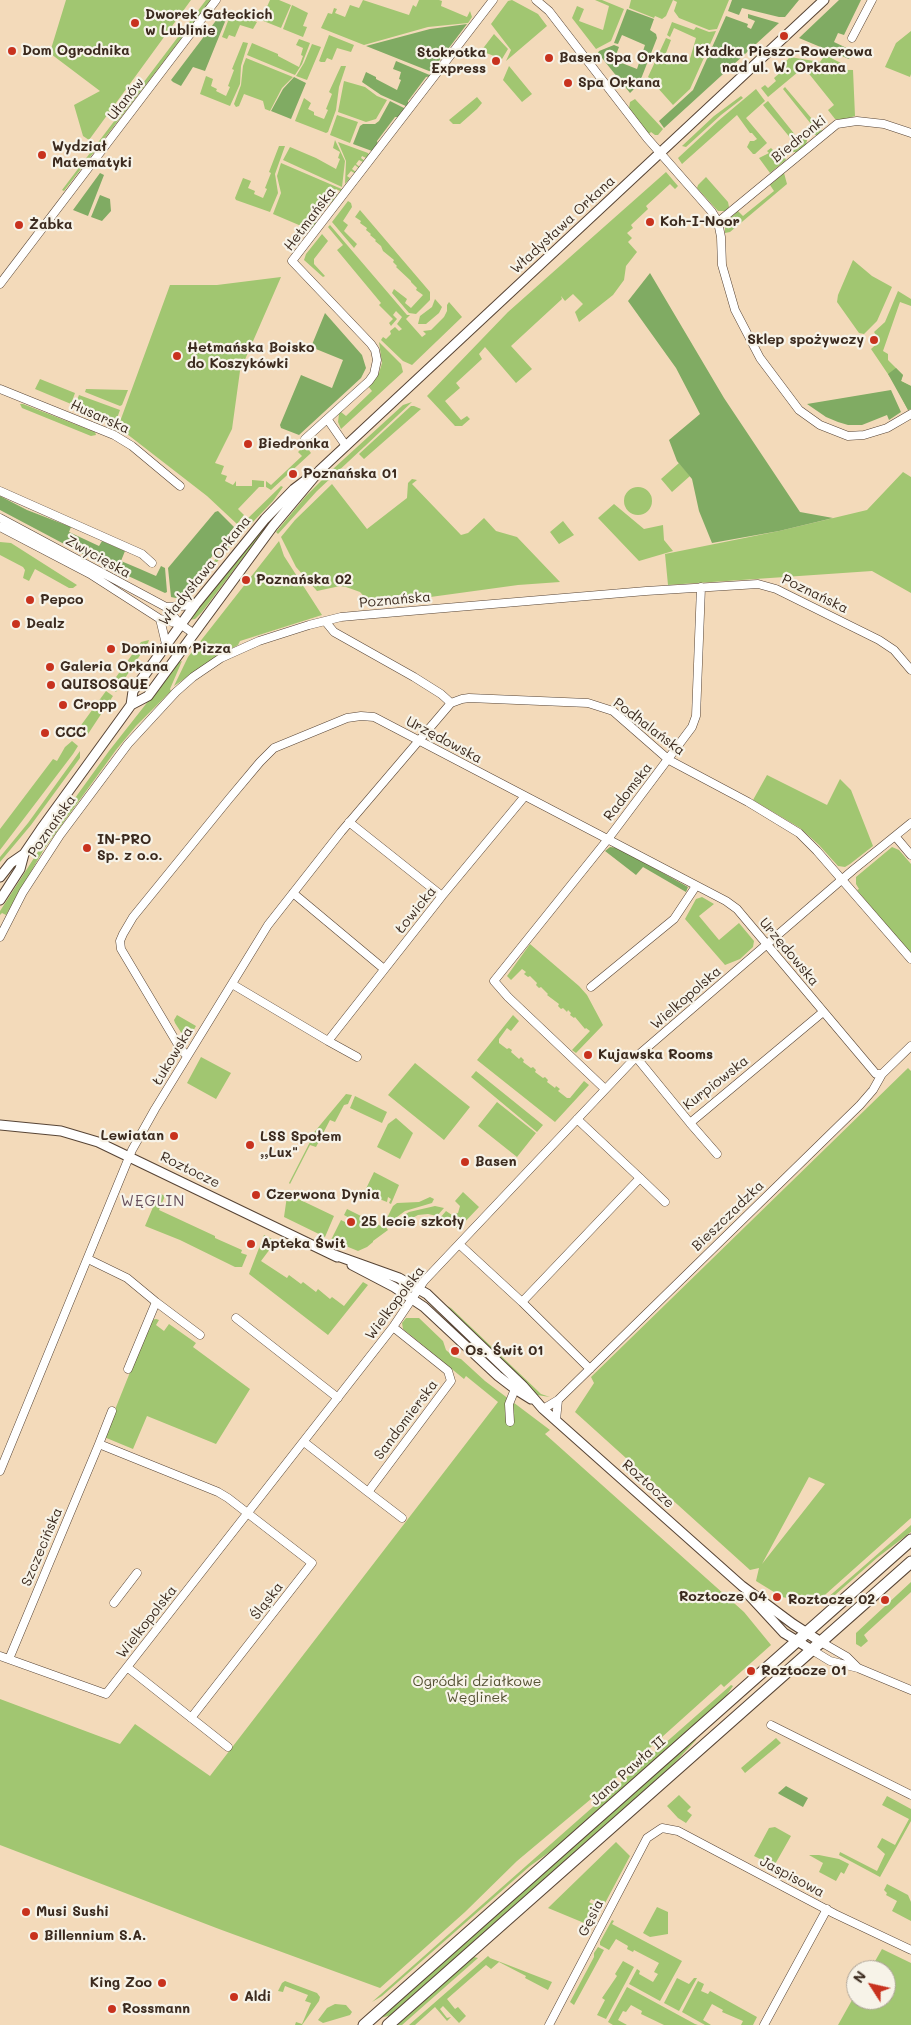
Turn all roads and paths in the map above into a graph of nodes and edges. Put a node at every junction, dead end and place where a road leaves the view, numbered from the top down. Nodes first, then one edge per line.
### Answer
1 (216, 0) edge
2 (493, 0) edge
3 (536, 0) edge
4 (824, 0) edge
5 (872, 0) edge
6 (852, 38) dead end
7 (911, 133) edge
8 (660, 153) junction
9 (718, 222) junction
10 (0, 284) edge
11 (0, 389) edge
12 (911, 414) edge
13 (328, 420) junction
14 (305, 439) dead end
15 (346, 446) junction
16 (320, 470) junction
17 (180, 486) dead end
18 (0, 491) edge
19 (0, 518) edge
20 (0, 527) edge
21 (152, 563) dead end
22 (701, 587) junction
23 (195, 605) junction
24 (166, 608) junction
25 (160, 619) junction
26 (325, 621) junction
27 (180, 624) junction
28 (193, 633) junction
29 (166, 644) junction
30 (911, 670) edge
31 (450, 703) junction
32 (131, 705) junction
33 (418, 741) junction
34 (669, 760) junction
35 (524, 796) junction
36 (349, 822) junction
37 (911, 823) edge
38 (895, 836) junction
39 (608, 839) junction
40 (24, 854) junction
41 (911, 855) edge
42 (0, 877) edge
43 (843, 880) junction
44 (696, 886) junction
45 (293, 893) junction
46 (442, 896) junction
47 (0, 900) edge
48 (0, 937) edge
49 (767, 944) junction
50 (911, 959) edge
51 (384, 969) junction
52 (232, 984) junction
53 (591, 987) dead end
54 (822, 1012) junction
55 (328, 1041) junction
56 (911, 1046) edge
57 (187, 1056) junction
58 (357, 1057) dead end
59 (636, 1057) junction
60 (882, 1074) junction
61 (604, 1089) junction
62 (576, 1119) junction
63 (690, 1123) junction
64 (0, 1125) edge
65 (717, 1154) dead end
66 (130, 1156) junction
67 (640, 1178) junction
68 (665, 1202) dead end
69 (459, 1244) junction
70 (332, 1254) junction
71 (88, 1259) junction
72 (418, 1288) junction
73 (412, 1299) junction
74 (156, 1302) junction
75 (522, 1302) junction
76 (236, 1318) dead end
77 (393, 1327) junction
78 (200, 1335) dead end
79 (590, 1368) junction
80 (128, 1370) dead end
81 (515, 1389) junction
82 (338, 1398) junction
83 (558, 1400) junction
84 (540, 1406) junction
85 (112, 1411) dead end
86 (556, 1420) junction
87 (510, 1422) dead end
88 (304, 1442) junction
89 (99, 1444) junction
90 (0, 1471) edge
91 (368, 1492) junction
92 (248, 1514) junction
93 (402, 1518) dead end
94 (911, 1540) edge
95 (911, 1562) edge
96 (137, 1573) dead end
97 (742, 1586) junction
98 (114, 1603) dead end
99 (806, 1633) junction
100 (796, 1642) junction
101 (821, 1642) junction
102 (812, 1650) junction
103 (0, 1656) edge
104 (9, 1659) junction
105 (127, 1667) junction
106 (858, 1668) junction
107 (911, 1690) edge
108 (191, 1718) junction
109 (771, 1724) dead end
110 (228, 1747) dead end
111 (911, 1795) edge
112 (662, 1828) joint
113 (827, 1909) junction
114 (911, 1950) edge
115 (364, 2025) edge
116 (388, 2025) edge
117 (548, 2025) edge
118 (764, 2025) edge

1 - 10 street, Ułanów
2 - 13 street, Hetmańska
3 - 8 street
4 - 8 street, Władysława Orkana
5 - 6 street
7 - 9 street, Biedronki
8 - 9 street
8 - 15 street, Władysława Orkana
9 - 12 street
11 - 17 street, Husarska
13 - 14 street
13 - 15 street
15 - 16 street, Władysława Orkana
16 - 23 street, Władysława Orkana
16 - 28 street, Władysława Orkana
18 - 21 street, Zwycięska
19 - 24 street, Zwycięska
20 - 25 street, Zwycięska
22 - 26 street, Poznańska
22 - 30 street, Poznańska
22 - 34 street, Radomska
23 - 24 street
23 - 27 street, Władysława Orkana
24 - 27 street, Zwycięska
25 - 27 street, Zwycięska
25 - 29 street
26 - 31 street
26 - 48 street, Poznańska
27 - 28 street, Zwycięska
27 - 29 street, Władysława Orkana
28 - 32 street, Władysława Orkana
29 - 32 street, Władysława Orkana
31 - 33 street, Łukowska
31 - 34 street, Podhalańska
32 - 40 street, Władysława Orkana
33 - 35 street, Urzędowska
33 - 36 street, Łukowska
33 - 57 street, Urzędowska
34 - 39 street, Radomska
34 - 43 street, Podhalańska
35 - 39 street, Urzędowska
35 - 46 street, Łowicka
36 - 45 street, Łukowska
36 - 46 street
37 - 38 street, Wielkopolska
38 - 41 street
38 - 43 street, Wielkopolska
39 - 44 street, Urzędowska
39 - 61 street, Radomska
40 - 42 street, Władysława Orkana
40 - 47 street, Władysława Orkana
43 - 49 street, Wielkopolska
43 - 50 street, Podhalańska
44 - 49 street, Urzędowska
44 - 53 street
45 - 51 street
45 - 52 street, Łukowska
46 - 51 street, Łowicka
49 - 54 street, Urzędowska
49 - 59 street, Wielkopolska
51 - 55 street, Łowicka
52 - 55 street
52 - 57 street, Łukowska
54 - 60 street, Urzędowska
54 - 63 street, Kurpiowska
55 - 58 street
56 - 60 street, Bieszczadzka
57 - 66 street, Łukowska
59 - 61 street, Wielkopolska
59 - 63 street, Kurpiowska
60 - 79 street, Bieszczadzka
61 - 62 street, Wielkopolska
62 - 67 street
62 - 69 street, Wielkopolska
63 - 65 street
64 - 66 street, Roztocze
66 - 70 street, Roztocze
66 - 71 street, Łukowska
67 - 68 street
67 - 75 street
69 - 72 street, Wielkopolska
69 - 75 street
70 - 72 street, Roztocze
70 - 73 street, Roztocze
71 - 74 street
71 - 90 street, Łukowska
72 - 73 street, Wielkopolska
72 - 84 street, Roztocze
73 - 77 street, Wielkopolska
73 - 81 street, Roztocze
74 - 78 street
74 - 80 street
75 - 79 street
76 - 82 street
77 - 82 street, Wielkopolska
77 - 91 street, Sandomierska
79 - 83 street, Bieszczadzka
81 - 84 street, Roztocze
81 - 87 street
82 - 88 street, Wielkopolska
83 - 84 street, Bieszczadzka
83 - 86 street
84 - 86 street, Roztocze
85 - 89 street, Szczecińska
86 - 97 street, Roztocze
88 - 91 street
88 - 92 street, Wielkopolska
89 - 92 street
89 - 104 street, Szczecińska
91 - 93 street
92 - 105 street, Wielkopolska
92 - 108 street, Śląska
94 - 99 main road, Jana Pawła II
95 - 101 main road
96 - 98 street
97 - 99 street, Roztocze
97 - 100 street, Roztocze
99 - 100 main road, Jana Pawła II
99 - 101 street, Roztocze
100 - 102 street, Roztocze
100 - 115 main road, Jana Pawła II
101 - 102 main road
101 - 106 street
102 - 106 street
102 - 116 main road
103 - 104 street
104 - 105 street, Wielkopolska
105 - 108 street
106 - 107 street
108 - 110 street
109 - 111 street
112 - 113 street, Jaspisowa
112 - 117 street, Gęsia
113 - 114 street, Jaspisowa
113 - 118 street

